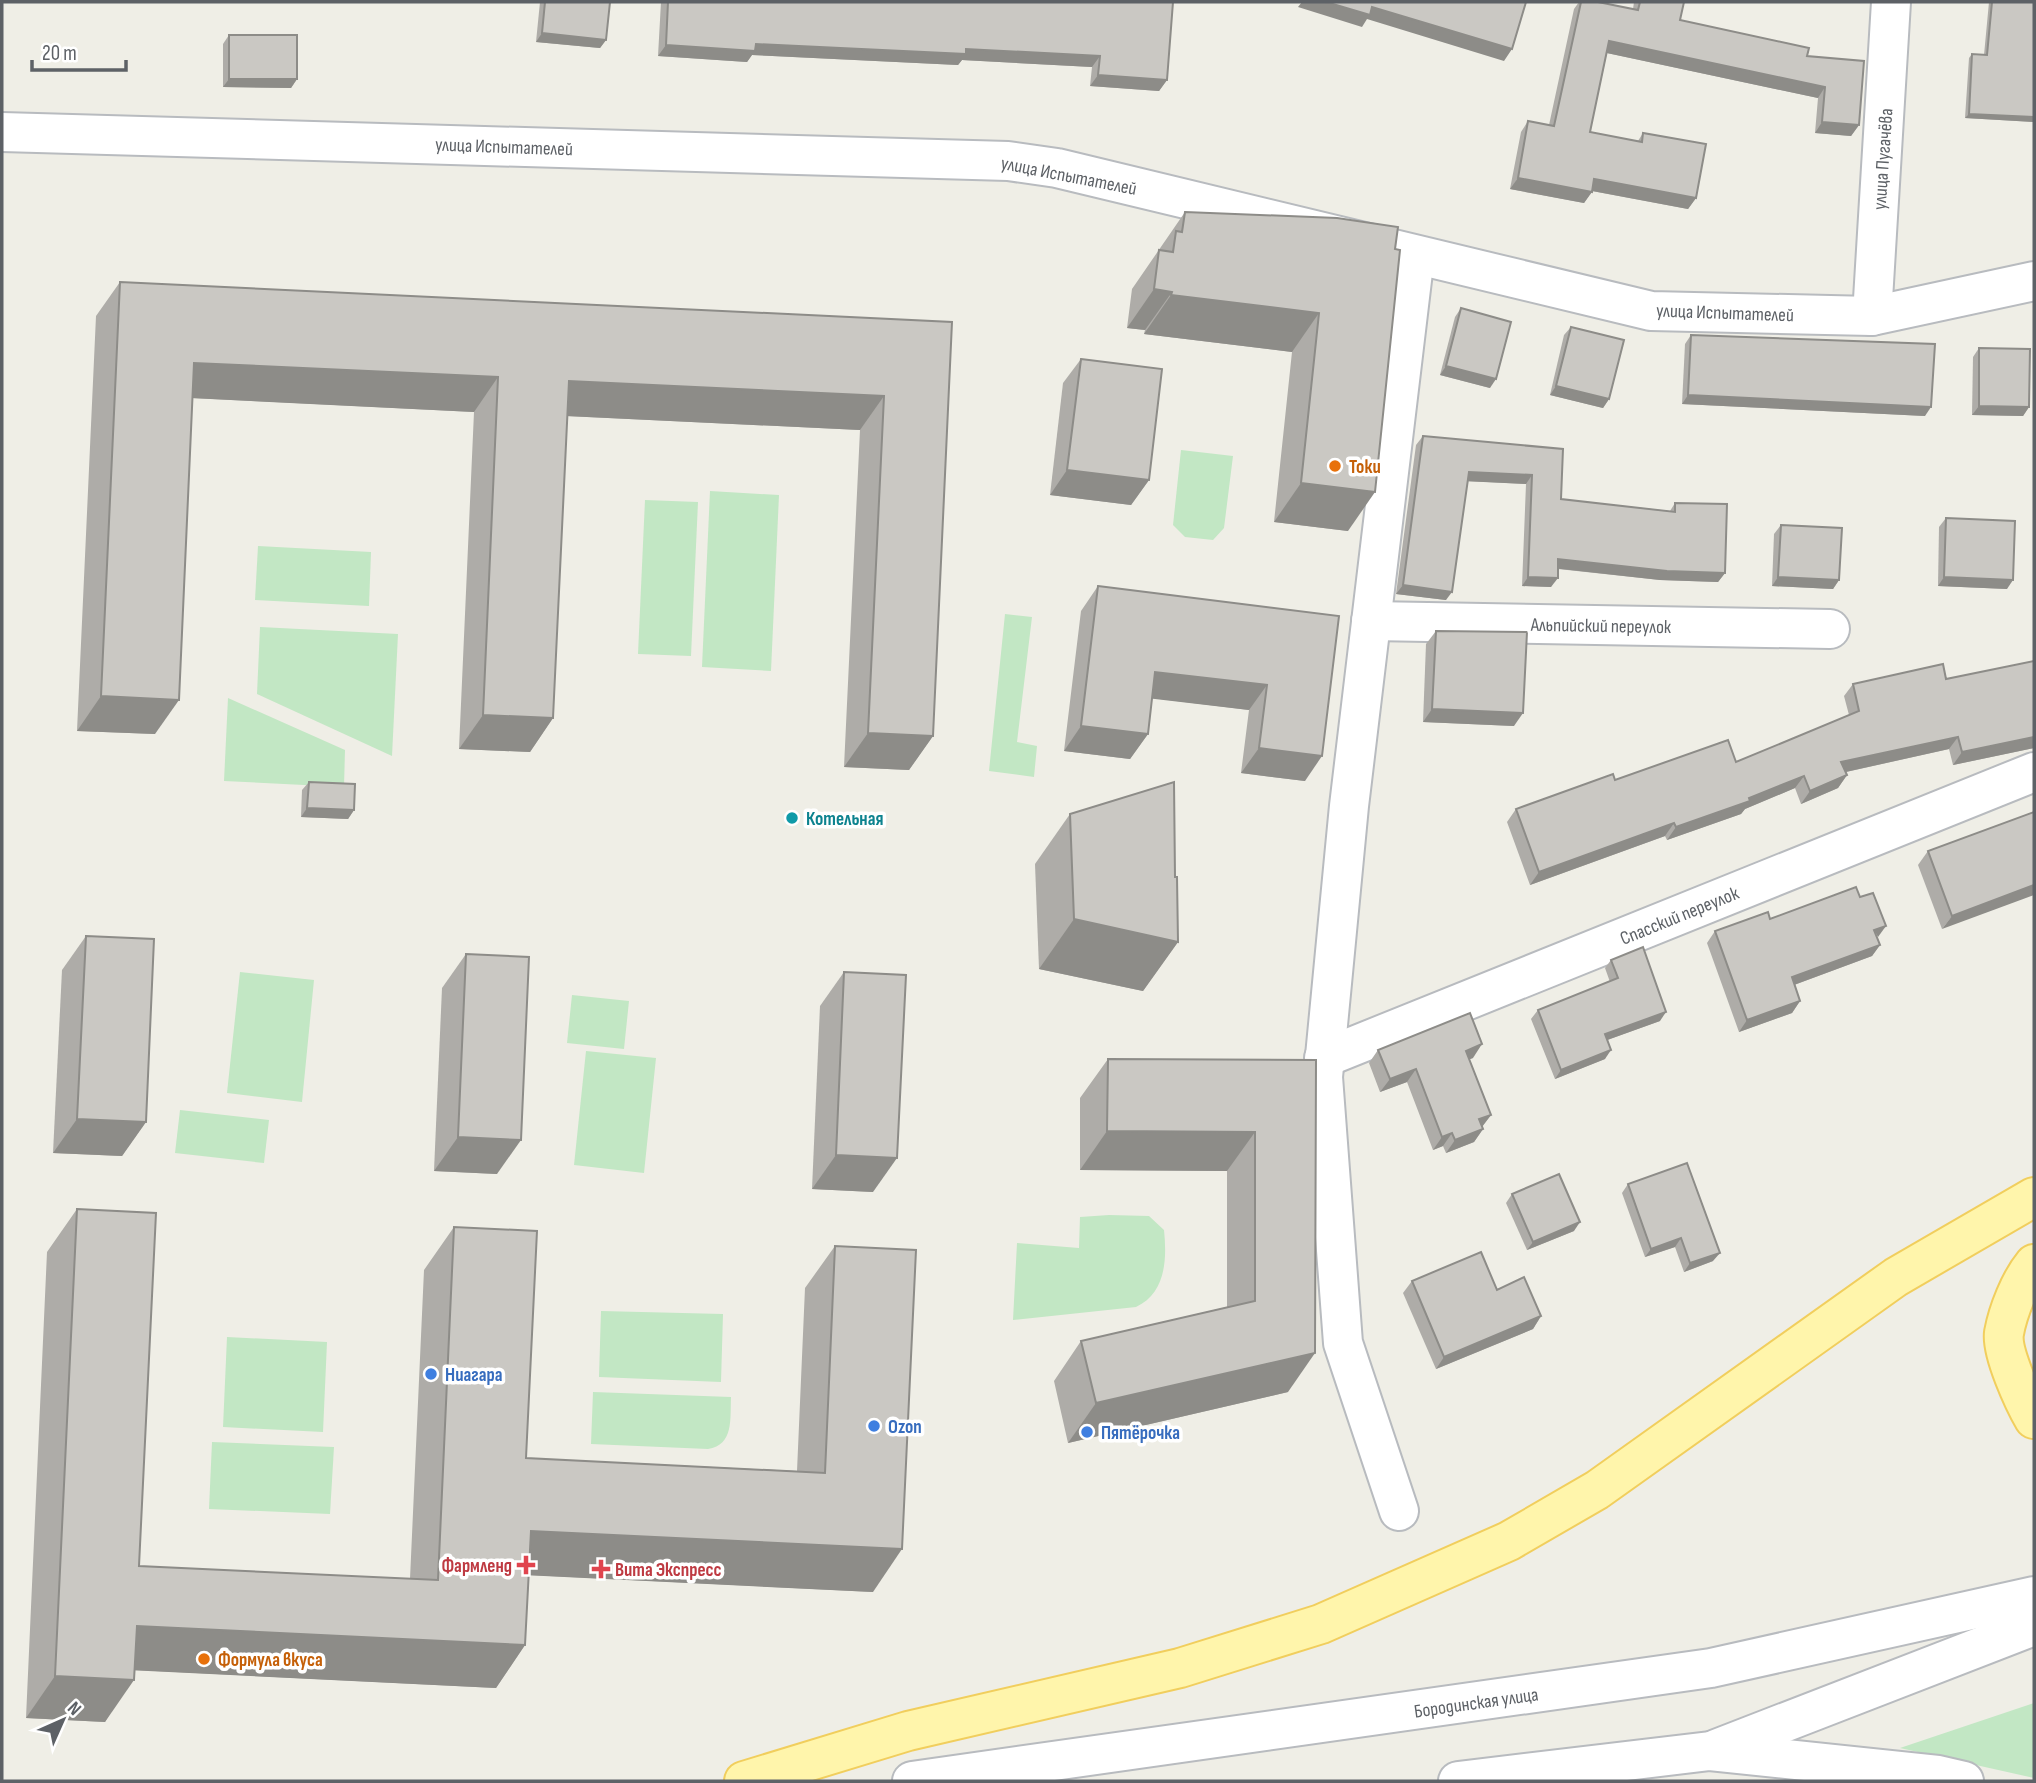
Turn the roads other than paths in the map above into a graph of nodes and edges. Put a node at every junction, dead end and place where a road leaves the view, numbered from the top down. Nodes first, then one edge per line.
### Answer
1 (1891, 2) edge
2 (2, 132) edge
3 (1415, 255) junction
4 (2034, 281) edge
5 (1872, 316) junction
6 (1371, 621) junction
7 (1830, 629) dead end
8 (2034, 772) edge
9 (1324, 1058) junction
10 (2034, 1197) edge
11 (2034, 1264) edge
12 (2034, 1419) edge
13 (1399, 1511) dead end
14 (2034, 1595) edge
15 (2034, 1626) edge
16 (1710, 1751) junction
17 (744, 1781) edge
18 (912, 1781) edge
19 (1458, 1781) edge
20 (1964, 1781) edge

1 - 5 street, улица Пугачёва
2 - 3 street, улица Испытателей
3 - 5 street, улица Испытателей
3 - 6 street
4 - 5 street, улица Испытателей
6 - 7 street, Альпийский переулок
6 - 9 street
8 - 9 street, Спасский переулок
9 - 13 street
10 - 17 main road
11 - 12 main road
14 - 18 street, Бородинская улица
15 - 16 street
16 - 19 street
16 - 20 street

